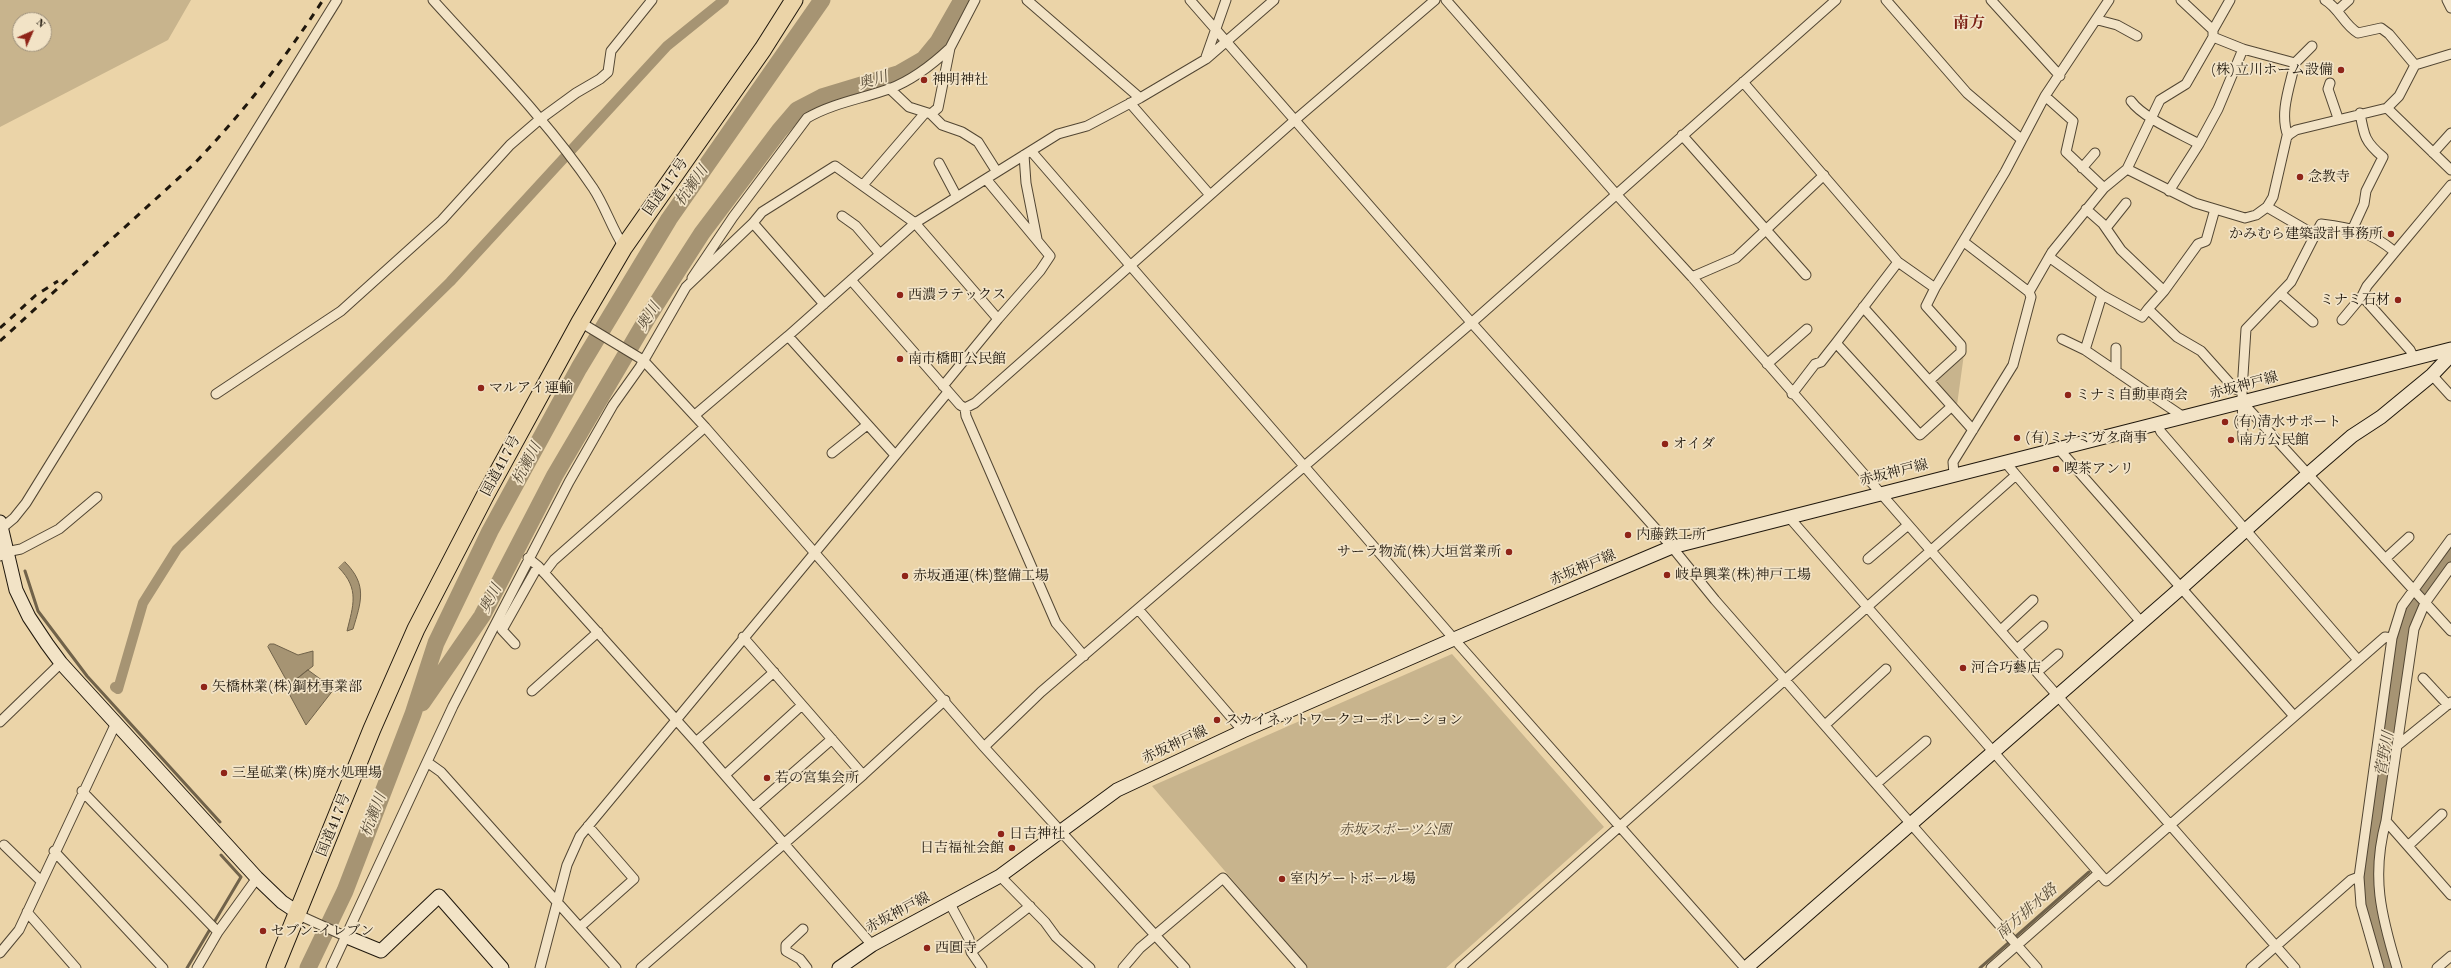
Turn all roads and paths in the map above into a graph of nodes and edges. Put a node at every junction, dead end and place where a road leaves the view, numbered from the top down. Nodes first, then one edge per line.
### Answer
1 (337, 0) edge
2 (433, 0) edge
3 (652, 0) edge
4 (794, 0) edge
5 (975, 0) edge
6 (1027, 0) edge
7 (1190, 0) edge
8 (1226, 0) edge
9 (1274, 0) edge
10 (1435, 0) edge
11 (1446, 0) edge
12 (1836, 0) edge
13 (1886, 0) edge
14 (1992, 0) edge
15 (2181, 0) edge
16 (2230, 0) edge
17 (2325, 0) edge
18 (2349, 0) edge
19 (2447, 0) edge
20 (2106, 1) edge
21 (2451, 8) edge
22 (2338, 12) junction
23 (2098, 20) junction
24 (1216, 30) junction
25 (2213, 33) junction
26 (2137, 36) dead end
27 (1227, 41) junction
28 (2312, 46) dead end
29 (950, 48) junction
30 (2244, 49) junction
31 (2451, 54) edge
32 (1206, 58) junction
33 (2295, 63) junction
34 (2415, 65) junction
35 (2060, 76) junction
36 (1743, 82) junction
37 (2330, 83) dead end
38 (889, 88) junction
39 (2046, 96) junction
40 (1140, 98) junction
41 (2132, 101) dead end
42 (1130, 103) junction
43 (2387, 108) junction
44 (2360, 113) junction
45 (928, 114) junction
46 (2153, 118) junction
47 (2338, 118) junction
48 (539, 120) junction
49 (1295, 120) junction
50 (2451, 133) edge
51 (1682, 135) junction
52 (2288, 136) junction
53 (2021, 139) junction
54 (2199, 144) junction
55 (1027, 153) junction
56 (2095, 153) dead end
57 (2433, 153) junction
58 (939, 162) dead end
59 (2082, 168) junction
60 (2127, 169) junction
61 (2451, 170) edge
62 (998, 172) junction
63 (1824, 175) junction
64 (986, 179) junction
65 (863, 185) junction
66 (2451, 185) edge
67 (2104, 188) junction
68 (2169, 191) junction
69 (1616, 194) junction
70 (1210, 195) junction
71 (957, 197) junction
72 (2126, 203) dead end
73 (2267, 207) junction
74 (2086, 209) junction
75 (2215, 209) junction
76 (842, 216) dead end
77 (753, 223) junction
78 (916, 223) junction
79 (2106, 228) junction
80 (2353, 228) junction
81 (1767, 231) junction
82 (2315, 235) junction
83 (1038, 241) junction
84 (1964, 242) junction
85 (624, 247) junction
86 (2395, 252) junction
87 (880, 254) junction
88 (2049, 257) junction
89 (1898, 262) junction
90 (1129, 266) junction
91 (1806, 275) dead end
92 (1692, 277) junction
93 (851, 280) junction
94 (686, 287) junction
95 (1935, 288) junction
96 (2164, 291) junction
97 (2030, 292) junction
98 (2281, 294) junction
99 (2102, 295) junction
100 (2362, 296) junction
101 (824, 304) junction
102 (1863, 307) junction
103 (2148, 309) junction
104 (998, 319) junction
105 (2342, 320) dead end
106 (1470, 322) junction
107 (2313, 322) dead end
108 (584, 324) junction
109 (1807, 329) dead end
110 (788, 336) junction
111 (2062, 339) dead end
112 (1836, 344) junction
113 (2116, 348) dead end
114 (2451, 348) edge
115 (2085, 350) junction
116 (2451, 355) edge
117 (2414, 358) junction
118 (643, 360) junction
119 (1767, 364) junction
120 (2116, 371) junction
121 (2432, 375) junction
122 (1930, 380) junction
123 (945, 389) junction
124 (216, 394) dead end
125 (1792, 394) junction
126 (2451, 396) edge
127 (2242, 397) junction
128 (1952, 407) junction
129 (965, 408) junction
130 (695, 416) junction
131 (2185, 418) junction
132 (2158, 424) junction
133 (867, 425) junction
134 (705, 427) junction
135 (1972, 430) junction
136 (2243, 439) dead end
137 (2058, 448) junction
138 (832, 453) dead end
139 (895, 455) junction
140 (2004, 462) junction
141 (1304, 466) junction
142 (1954, 474) junction
143 (2016, 475) junction
144 (2307, 475) junction
145 (1879, 494) junction
146 (96, 497) dead end
147 (1788, 516) junction
148 (1, 525) edge
149 (1908, 525) junction
150 (2244, 529) junction
151 (2409, 537) dead end
152 (2451, 539) edge
153 (1672, 547) junction
154 (814, 552) junction
155 (1931, 552) junction
156 (3, 554) edge
157 (528, 558) junction
158 (1868, 559) dead end
159 (2385, 559) junction
160 (2451, 567) edge
161 (541, 569) junction
162 (2181, 588) junction
163 (2413, 590) junction
164 (2034, 600) dead end
165 (2425, 603) junction
166 (1866, 608) junction
167 (1138, 609) junction
168 (2141, 622) junction
169 (2043, 626) dead end
170 (2001, 630) junction
171 (2451, 631) edge
172 (598, 632) junction
173 (743, 637) junction
174 (2392, 638) junction
175 (1454, 639) junction
176 (515, 644) dead end
177 (2017, 649) junction
178 (2058, 654) dead end
179 (1084, 656) junction
180 (2358, 660) junction
181 (61, 663) junction
182 (1886, 669) dead end
183 (774, 672) junction
184 (2037, 672) junction
185 (2423, 678) dead end
186 (1785, 679) junction
187 (532, 691) dead end
188 (2058, 695) junction
189 (945, 700) junction
190 (2449, 704) edge
191 (802, 705) junction
192 (2294, 716) junction
193 (675, 719) junction
194 (0, 722) edge
195 (116, 723) junction
196 (1825, 725) junction
197 (1243, 731) junction
198 (832, 739) junction
199 (1926, 741) dead end
200 (696, 742) junction
201 (2398, 745) junction
202 (984, 747) junction
203 (1993, 753) junction
204 (427, 762) junction
205 (725, 775) junction
206 (864, 775) junction
207 (1876, 784) junction
208 (82, 791) junction
209 (753, 808) junction
210 (2442, 814) dead end
211 (2386, 821) junction
212 (1911, 824) junction
213 (2170, 824) junction
214 (588, 826) junction
215 (1618, 826) junction
216 (1062, 830) junction
217 (785, 843) junction
218 (4, 845) dead end
219 (2408, 846) junction
220 (54, 851) junction
221 (2098, 874) junction
222 (1000, 876) junction
223 (2359, 877) junction
224 (257, 878) junction
225 (41, 881) junction
226 (2451, 895) edge
227 (558, 902) junction
228 (950, 904) junction
229 (1030, 906) junction
230 (27, 912) junction
231 (300, 914) junction
232 (580, 927) junction
233 (803, 929) dead end
234 (215, 930) junction
235 (1157, 935) junction
236 (346, 936) junction
237 (872, 945) junction
238 (2017, 945) junction
239 (2276, 946) junction
240 (971, 952) junction
241 (0, 953) edge
242 (2451, 956) edge
243 (76, 968) edge
244 (163, 968) edge
245 (197, 968) edge
246 (275, 968) edge
247 (331, 968) edge
248 (502, 968) edge
249 (540, 968) edge
250 (616, 968) edge
251 (642, 968) edge
252 (807, 968) edge
253 (839, 968) edge
254 (982, 968) edge
255 (1090, 968) edge
256 (1124, 968) edge
257 (1185, 968) edge
258 (1302, 968) edge
259 (1460, 968) edge
260 (1746, 968) edge
261 (1991, 968) edge
262 (2037, 968) edge
263 (2251, 968) edge
264 (2295, 968) edge
265 (2379, 968) edge
266 (2397, 968) edge
267 (2438, 968) edge

1 - 148 street
2 - 48 street
3 - 48 street
4 - 85 highway, 国道417号
5 - 29 street
6 - 40 street
7 - 24 street
8 - 24 street
9 - 27 street
10 - 49 street
11 - 69 street
12 - 36 street
13 - 53 street
14 - 35 street
15 - 25 street
16 - 25 street
17 - 22 street
18 - 22 street
19 - 21 street
20 - 23 street
22 - 34 street
23 - 26 street
23 - 35 street
24 - 27 street
24 - 32 street
25 - 30 street
25 - 46 street
27 - 32 street
27 - 49 street
28 - 33 street
29 - 38 street
29 - 45 street
30 - 33 street
30 - 54 street
31 - 34 street
32 - 40 street
33 - 52 street
34 - 43 street
35 - 39 street
36 - 51 street
36 - 63 street
37 - 47 street
38 - 45 street
38 - 94 street
39 - 53 street
39 - 59 street
40 - 42 street
41 - 46 street
42 - 55 street
42 - 70 street
43 - 44 street
43 - 57 street
44 - 47 street
44 - 80 street
45 - 62 street
45 - 65 street
46 - 54 street
46 - 60 street
47 - 52 street
48 - 85 street
48 - 124 street
49 - 70 street
49 - 106 street
50 - 57 street
51 - 69 street
51 - 81 street
52 - 73 street
53 - 84 street
54 - 68 street
55 - 62 street
55 - 83 street
55 - 90 street
56 - 59 street
57 - 61 street
58 - 71 street
59 - 67 street
60 - 67 street
60 - 68 street
62 - 64 street
63 - 81 street
63 - 89 street
64 - 71 street
64 - 83 street
65 - 77 street
65 - 78 street
66 - 86 street
67 - 74 street
68 - 75 street
69 - 92 street
69 - 106 street
70 - 90 street
71 - 78 street
72 - 79 street
73 - 75 street
73 - 82 street
74 - 79 street
74 - 88 street
75 - 96 street
76 - 87 street
77 - 94 street
77 - 101 street
78 - 87 street
78 - 104 street
79 - 96 street
80 - 82 street
80 - 86 street
81 - 91 street
81 - 92 street
82 - 98 street
83 - 104 street
84 - 95 street
84 - 97 street
85 - 108 highway, 国道417号
86 - 100 street
87 - 93 street
88 - 97 street
88 - 99 street
89 - 95 street
89 - 102 street
90 - 129 street
90 - 141 street
92 - 119 street
93 - 101 street
93 - 123 street
94 - 118 street
95 - 122 street
96 - 103 street
97 - 135 street
98 - 107 street
98 - 127 street
99 - 103 street
99 - 115 street
100 - 105 street
100 - 117 street
101 - 110 street
102 - 112 street
102 - 122 street
103 - 127 street
104 - 123 street
106 - 141 street
106 - 153 street
108 - 118 street
108 - 231 highway, 国道417号
109 - 119 street
110 - 130 street
110 - 133 street
111 - 115 street
112 - 125 street
112 - 128 street
113 - 120 street
114 - 117 main road, 赤坂神戸線
115 - 120 street
116 - 121 main road
117 - 127 main road, 赤坂神戸線
118 - 130 street
118 - 157 street
119 - 125 street
120 - 131 street
121 - 126 street
121 - 144 main road
122 - 128 street
123 - 129 street
123 - 139 street
125 - 145 street
127 - 131 main road, 赤坂神戸線
127 - 136 street
127 - 144 street
128 - 135 street
129 - 179 street
130 - 134 street
131 - 132 main road, 赤坂神戸線
132 - 137 main road, 赤坂神戸線
132 - 150 street
133 - 138 street
133 - 139 street
134 - 154 street
134 - 161 street
135 - 142 street
137 - 140 main road, 赤坂神戸線
137 - 162 street
139 - 154 street
140 - 142 main road, 赤坂神戸線
140 - 143 street
141 - 167 street
141 - 175 street
142 - 145 main road, 赤坂神戸線
143 - 155 street
143 - 168 street
144 - 150 main road
144 - 159 street
145 - 147 main road, 赤坂神戸線
145 - 149 street
146 - 156 street
147 - 153 main road, 赤坂神戸線
147 - 166 street
148 - 156 main road
149 - 155 street
149 - 158 street
150 - 162 main road
150 - 180 street
151 - 159 street
152 - 163 street
153 - 175 main road, 赤坂神戸線
153 - 186 street
154 - 173 street
154 - 189 street
155 - 166 street
155 - 170 street
156 - 181 main road
157 - 161 street
157 - 204 street
159 - 163 street
160 - 165 street
161 - 172 street
161 - 176 street
162 - 168 main road
162 - 192 street
163 - 165 street
163 - 174 street
164 - 170 street
165 - 171 street
165 - 201 street
166 - 186 street
166 - 203 street
167 - 179 street
167 - 197 street
168 - 188 main road
169 - 177 street
170 - 177 street
172 - 187 street
172 - 193 street
173 - 183 street
173 - 193 street
174 - 180 street
174 - 223 street
175 - 197 main road, 赤坂神戸線
175 - 215 street
177 - 184 street
178 - 184 street
179 - 202 street
180 - 192 street
181 - 194 street
181 - 195 main road
182 - 196 street
183 - 191 street
183 - 200 street
184 - 188 street
185 - 190 street
186 - 196 street
186 - 215 street
188 - 203 main road
188 - 213 street
189 - 202 street
189 - 206 street
190 - 201 street
191 - 198 street
191 - 205 street
192 - 213 street
193 - 200 street
193 - 214 street
195 - 208 street
195 - 224 main road
196 - 207 street
197 - 216 main road, 赤坂神戸線
198 - 206 street
198 - 209 street
199 - 207 street
200 - 205 street
201 - 211 street
202 - 216 street
203 - 212 main road
203 - 221 street
204 - 227 street
204 - 236 street
205 - 209 street
206 - 217 street
207 - 212 street
208 - 220 street
208 - 234 street
209 - 217 street
210 - 219 street
211 - 219 street
211 - 266 street
212 - 238 street
212 - 260 main road
213 - 221 street
213 - 239 street
214 - 227 street
214 - 232 street
215 - 259 street
215 - 260 street
216 - 222 main road, 赤坂神戸線
216 - 235 street
217 - 237 street
217 - 251 street
218 - 225 street
219 - 226 street
220 - 225 street
220 - 244 street
221 - 238 street
222 - 228 main road, 赤坂神戸線
222 - 229 street
223 - 239 street
223 - 265 street
224 - 231 main road
224 - 234 street
225 - 230 street
227 - 232 street
227 - 249 street
228 - 237 main road, 赤坂神戸線
228 - 240 street
229 - 240 street
229 - 255 street
230 - 241 street
230 - 243 street
231 - 236 street
231 - 246 highway, 国道417号
232 - 250 street
233 - 252 street
234 - 245 street
235 - 256 street
235 - 257 street
235 - 258 street
236 - 247 street
236 - 248 main road
237 - 253 main road, 赤坂神戸線
238 - 261 street
238 - 262 street
239 - 263 street
239 - 264 street
240 - 254 street
242 - 267 street

